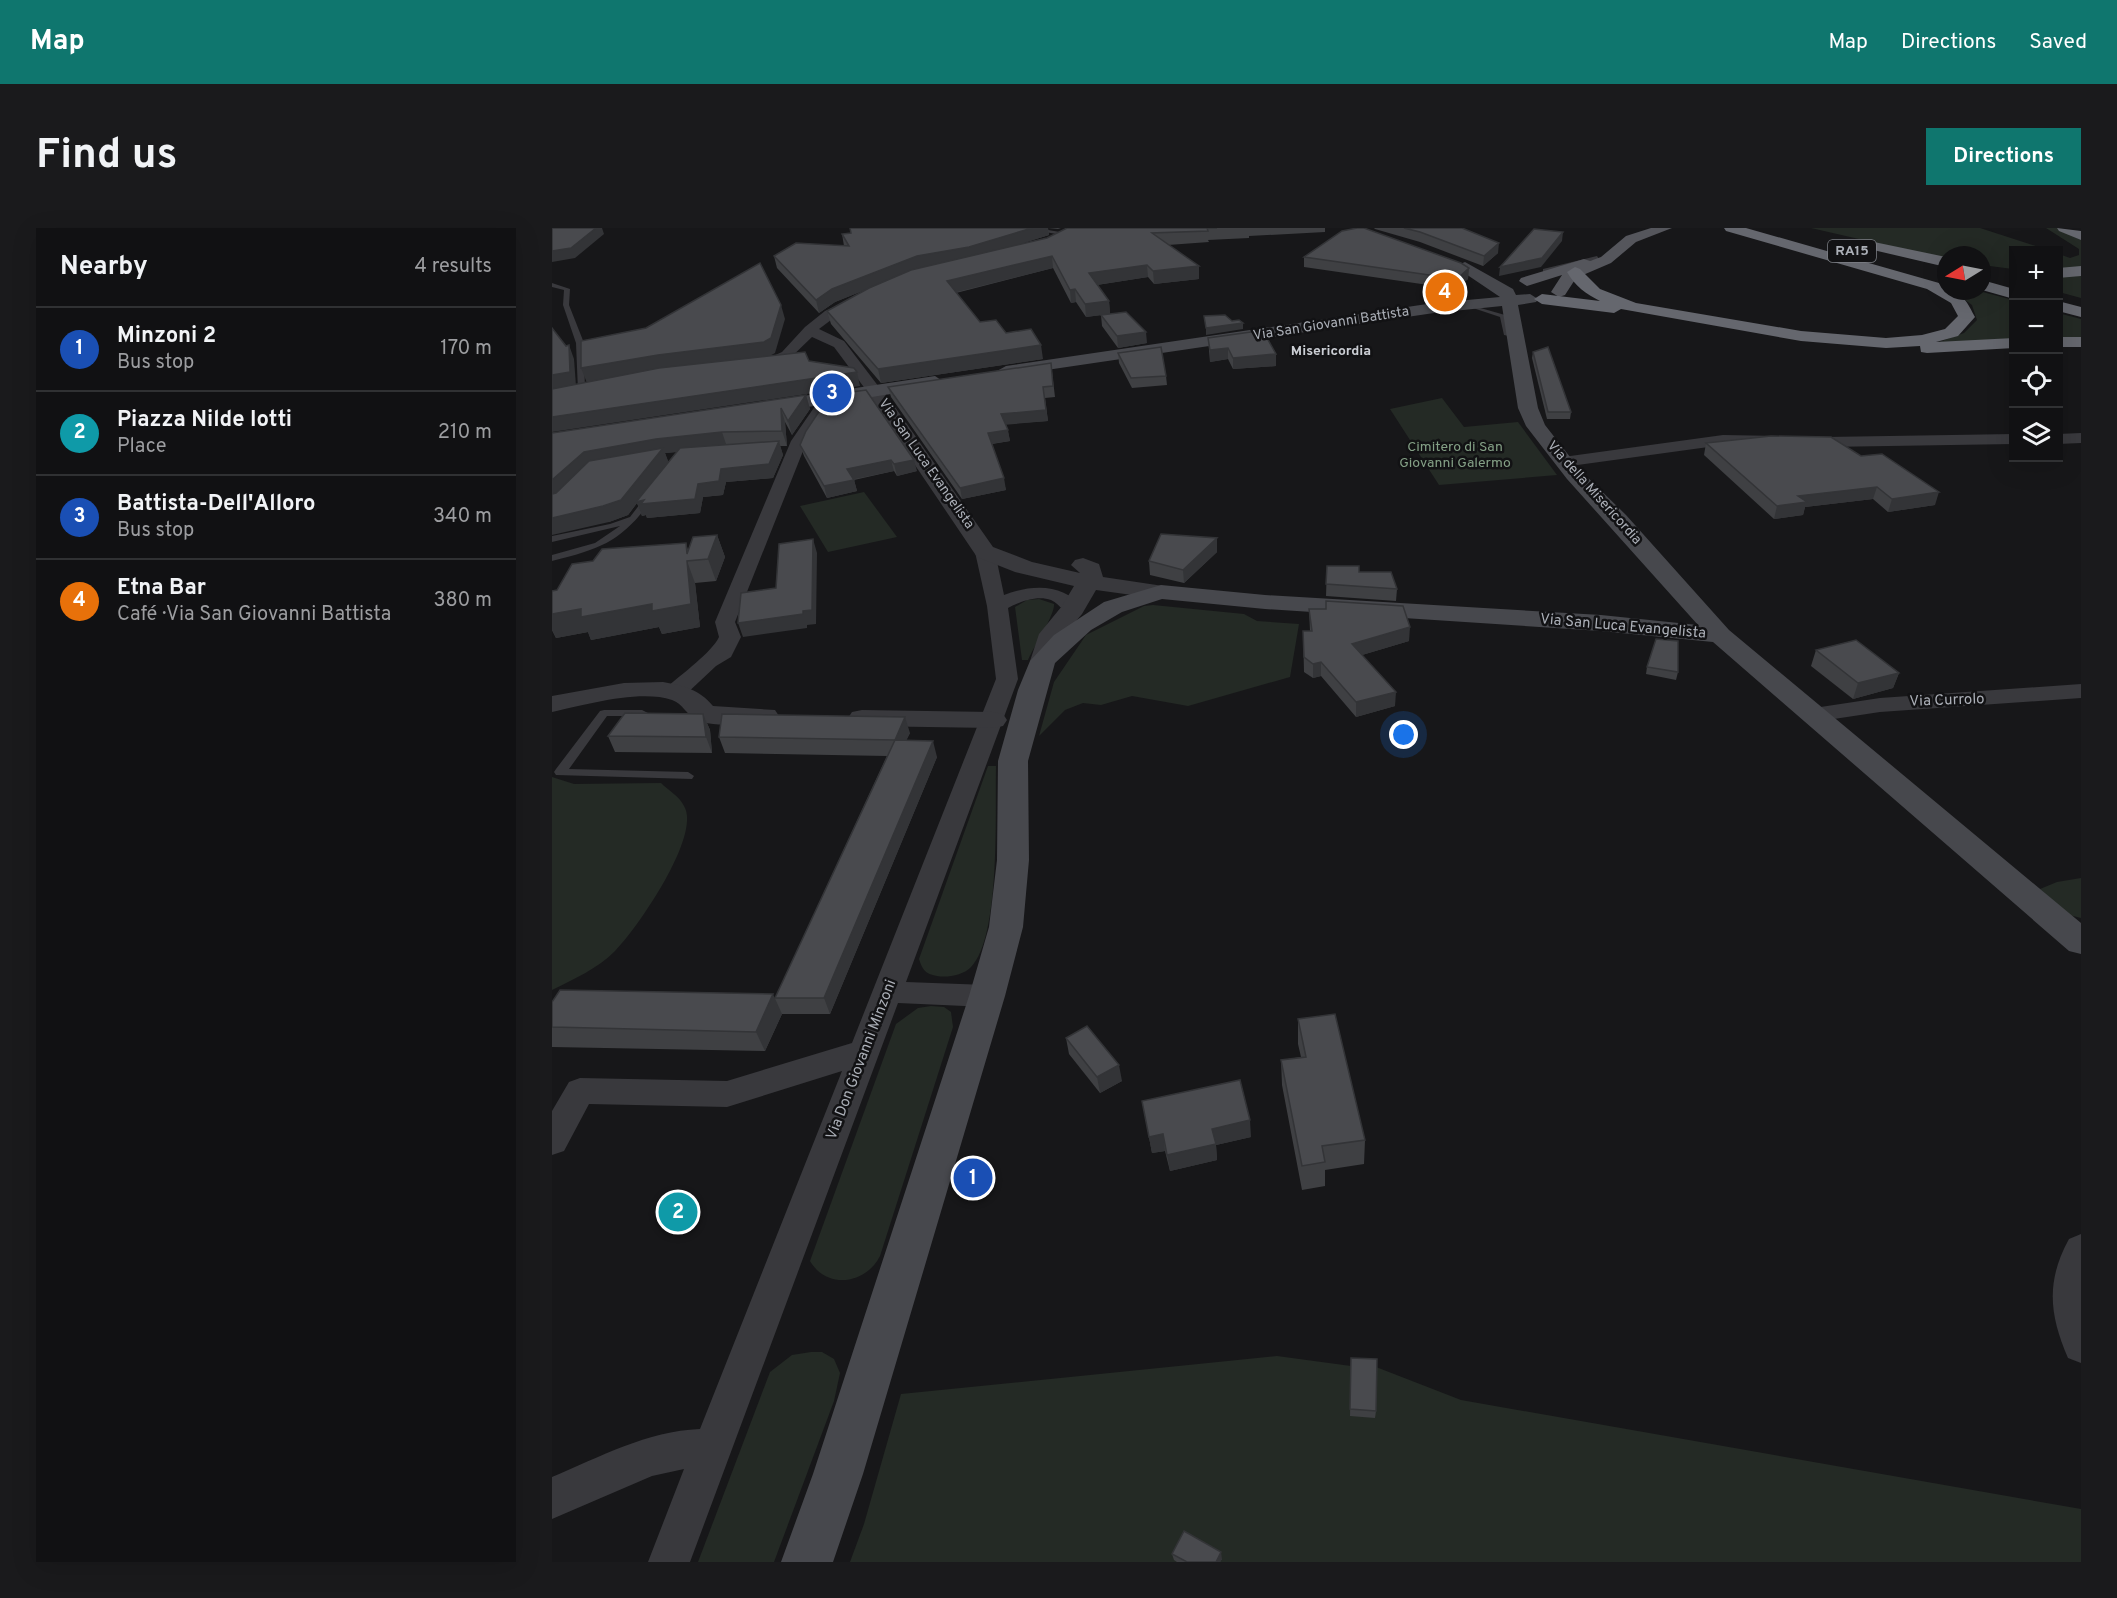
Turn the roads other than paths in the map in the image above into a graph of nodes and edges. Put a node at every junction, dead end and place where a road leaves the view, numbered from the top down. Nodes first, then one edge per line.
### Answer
1 (1025, 228) edge
2 (1636, 228) edge
3 (1665, 228) edge
4 (1731, 228) edge
5 (1758, 228) edge
6 (1781, 228) edge
7 (2064, 228) edge
8 (2073, 228) edge
9 (1071, 231) edge
10 (2081, 232) edge
11 (2081, 236) edge
12 (1822, 238) dead end
13 (1049, 243) edge
14 (1937, 260) edge
15 (1446, 261) edge
16 (1937, 267) edge
17 (1470, 271) junction
18 (1575, 272) junction
19 (2081, 272) edge
20 (1937, 273) edge
21 (2063, 273) edge
22 (1991, 281) edge
23 (552, 285) edge
24 (2009, 286) edge
25 (1991, 288) edge
26 (2009, 293) edge
27 (870, 295) edge
28 (1529, 298) junction
29 (2062, 300) edge
30 (1465, 304) junction
31 (2081, 305) edge
32 (1626, 306) junction
33 (2063, 307) edge
34 (2081, 312) edge
35 (810, 330) junction
36 (2063, 342) edge
37 (2081, 342) edge
38 (2009, 344) edge
39 (744, 368) edge
40 (993, 373) edge
41 (947, 380) edge
42 (601, 387) edge
43 (582, 391) junction
44 (874, 391) junction
45 (562, 395) edge
46 (826, 399) junction
47 (746, 411) edge
48 (2081, 438) edge
49 (2009, 439) edge
50 (2063, 439) edge
51 (1563, 462) junction
52 (654, 492) edge
53 (635, 518) junction
54 (552, 539) edge
55 (981, 544) junction
56 (552, 558) edge
57 (1090, 581) junction
58 (1161, 592) junction
59 (998, 606) junction
60 (1073, 609) junction
61 (1720, 635) junction
62 (1043, 661) junction
63 (2081, 691) edge
64 (668, 703) junction
65 (552, 704) edge
66 (1814, 715) junction
67 (785, 716) edge
68 (831, 717) edge
69 (993, 720) junction
70 (688, 776) dead end
71 (2067, 923) edge
72 (2081, 942) edge
73 (888, 992) junction
74 (987, 996) junction
75 (866, 1051) junction
76 (552, 1141) edge
77 (2081, 1250) edge
78 (2081, 1345) edge
79 (713, 1448) junction
80 (552, 1498) edge
81 (669, 1562) edge
82 (807, 1562) edge

1 - 9 lane
2 - 28 main road
3 - 18 main road
4 - 32 highway
5 - 20 highway, RA15
6 - 12 highway, RA15
7 - 11 highway
8 - 10 highway
9 - 13 street
14 - 16 highway, RA15
15 - 17 main road
17 - 28 main road
17 - 30 main road
18 - 28 main road
18 - 32 highway
19 - 21 highway
22 - 24 highway
23 - 43 lane
25 - 26 highway
27 - 35 street
28 - 30 main road
28 - 30 main road
28 - 32 highway
28 - 38 highway
28 - 51 main road, Via della Misericordia
29 - 31 highway
30 - 40 main road, Via San Giovanni Battista
33 - 34 highway
35 - 39 street
35 - 44 street
36 - 37 highway
41 - 44 main road
42 - 43 street
43 - 45 street
44 - 46 main road
44 - 55 street, Via San Luca Evangelista
46 - 47 main road
46 - 64 street
48 - 50 street
49 - 51 street
51 - 61 main road, Via della Misericordia
52 - 53 lane
53 - 54 lane
53 - 56 lane
55 - 57 street
55 - 59 street, Via Don Giovanni Minzoni
57 - 58 street
57 - 60 street
58 - 61 main road, Via San Luca Evangelista
58 - 62 main road
59 - 60 street
59 - 69 street, Via Don Giovanni Minzoni
60 - 62 street
61 - 66 main road, Via San Luca Evangelista
62 - 74 main road
63 - 66 street, Via Currolo
64 - 65 street
64 - 67 street
64 - 70 lane
66 - 71 main road, Via San Luca Evangelista
68 - 69 street
69 - 73 street, Via Don Giovanni Minzoni
71 - 72 main road, Via San Luca Evangelista
73 - 74 street
73 - 75 street, Via Don Giovanni Minzoni
74 - 82 main road
75 - 76 street
75 - 79 street, Via Don Giovanni Minzoni
77 - 78 street
79 - 80 street
79 - 81 street, Via Don Giovanni Minzoni

